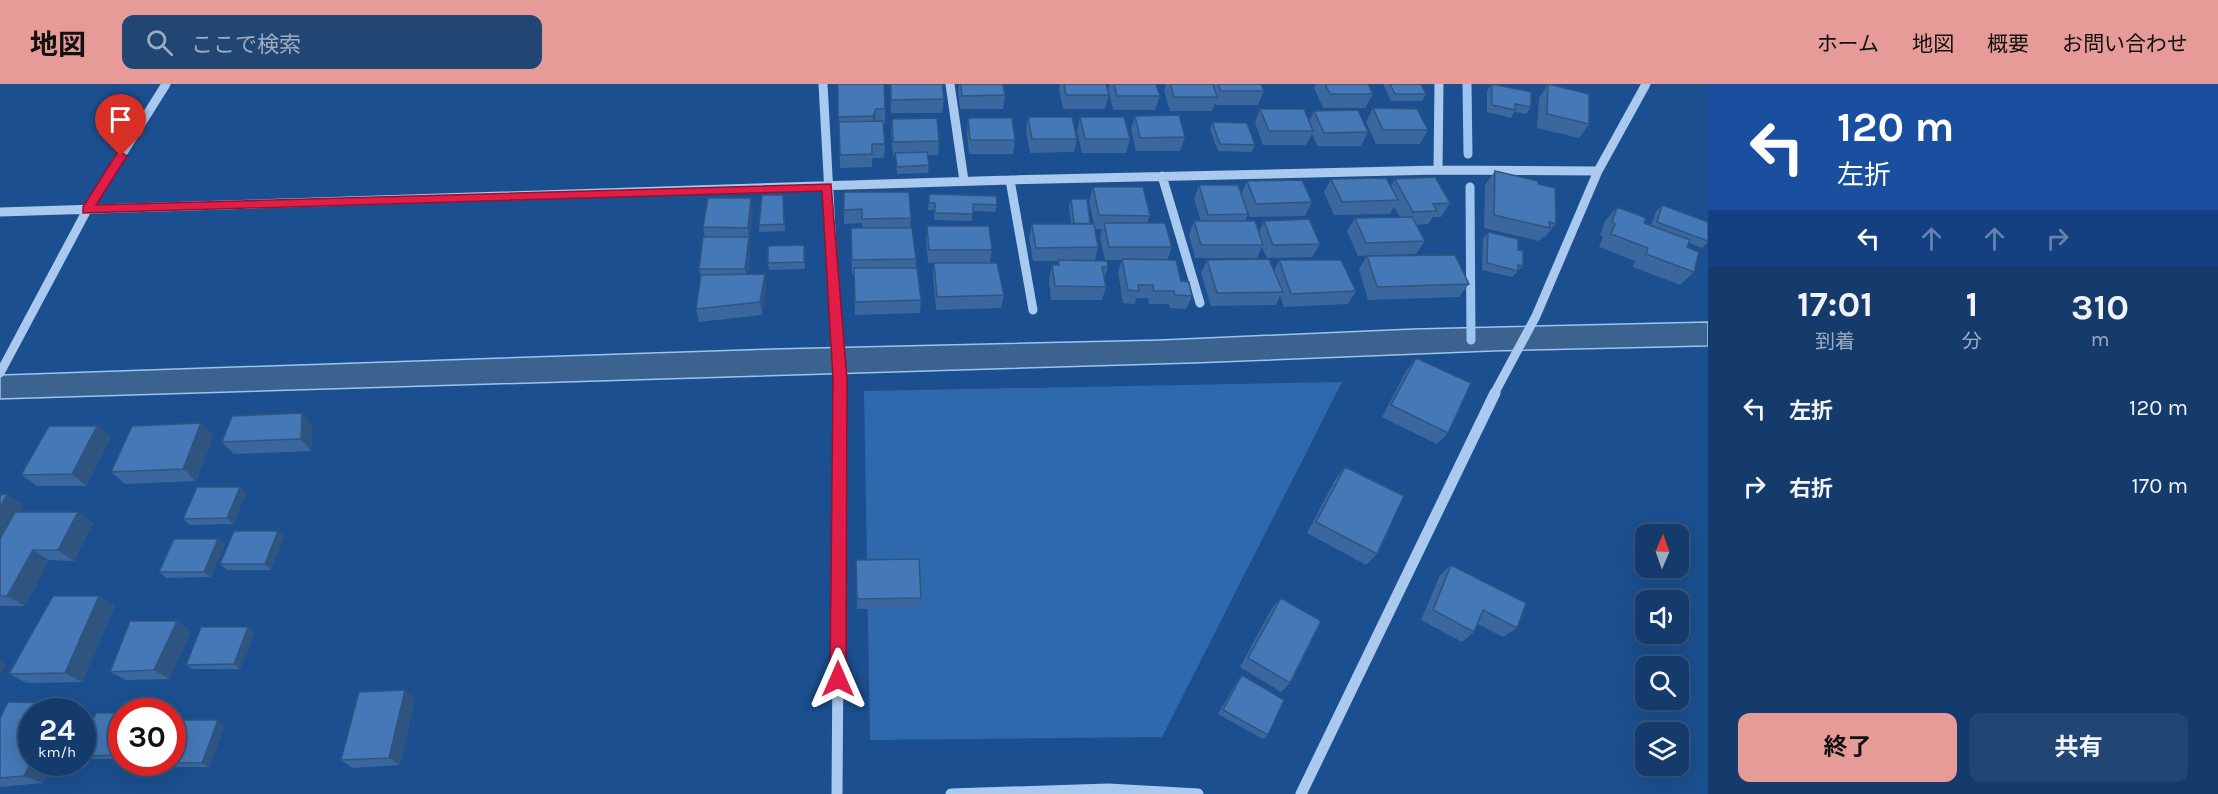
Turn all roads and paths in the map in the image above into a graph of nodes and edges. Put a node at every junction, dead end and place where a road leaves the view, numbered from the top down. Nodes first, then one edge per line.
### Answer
1 (166, 84) edge
2 (823, 84) edge
3 (950, 84) edge
4 (1439, 84) edge
5 (1646, 84) edge
6 (1438, 170) junction
7 (1598, 171) junction
8 (1162, 176) junction
9 (1010, 180) junction
10 (964, 181) junction
11 (827, 187) junction
12 (87, 210) junction
13 (0, 212) edge
14 (1200, 303) dead end
15 (1033, 310) dead end
16 (2, 370) edge
17 (837, 794) edge
18 (951, 794) edge
19 (1196, 794) edge
20 (1301, 794) edge

1 - 12 street
2 - 11 street
3 - 10 street
4 - 6 street
5 - 7 street
6 - 7 street
6 - 8 street
7 - 20 street
8 - 9 street
8 - 14 street
9 - 10 street
9 - 15 street
10 - 11 street
11 - 12 street
11 - 17 street
12 - 13 street
12 - 16 street
18 - 19 street

